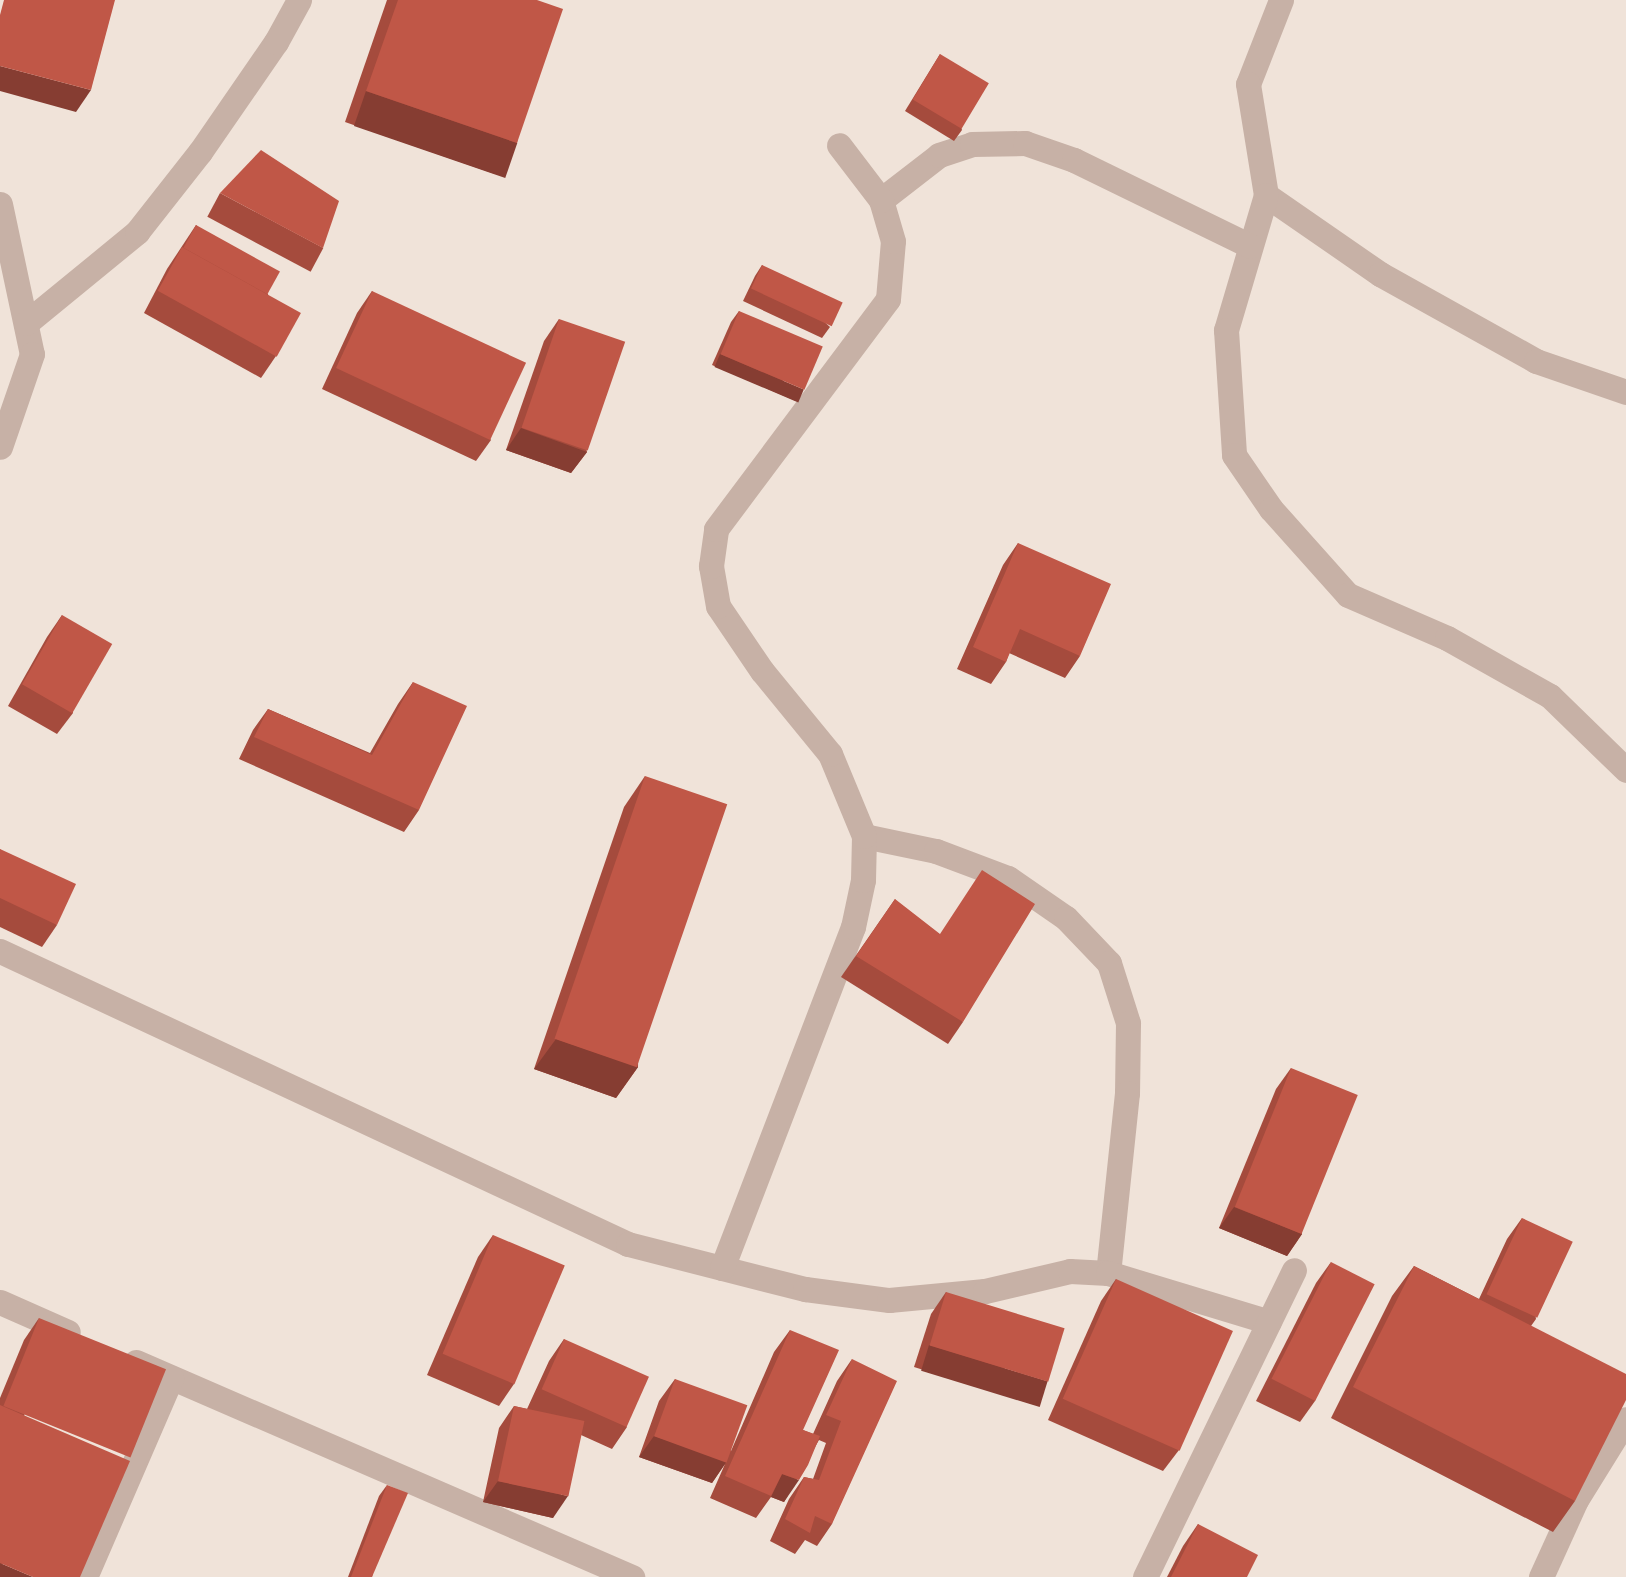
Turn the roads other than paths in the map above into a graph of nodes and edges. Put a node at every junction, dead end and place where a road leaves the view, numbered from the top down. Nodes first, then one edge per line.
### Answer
1 (299, 0) edge
2 (1282, 0) edge
3 (838, 145) dead end
4 (1266, 195) junction
5 (881, 200) junction
6 (0, 204) edge
7 (1250, 246) junction
8 (26, 323) junction
9 (1626, 392) edge
10 (0, 447) edge
11 (1626, 770) edge
12 (864, 836) junction
13 (0, 952) edge
14 (722, 1268) junction
15 (1294, 1270) dead end
16 (1108, 1274) junction
17 (0, 1302) edge
18 (1269, 1322) junction
19 (86, 1340) edge
20 (120, 1355) edge
21 (171, 1378) junction
22 (1626, 1419) edge
23 (85, 1577) edge
24 (632, 1577) edge
25 (1146, 1577) edge
26 (1541, 1577) edge

1 - 8 street
2 - 4 street
3 - 5 street
4 - 7 street
4 - 9 street
5 - 7 street
5 - 12 street
6 - 8 street
7 - 11 street
8 - 10 street
12 - 14 street
12 - 16 street
13 - 14 street
14 - 16 street
15 - 18 street
16 - 18 street
17 - 19 street
18 - 25 street
20 - 21 street
21 - 23 street
21 - 24 street
22 - 26 street

